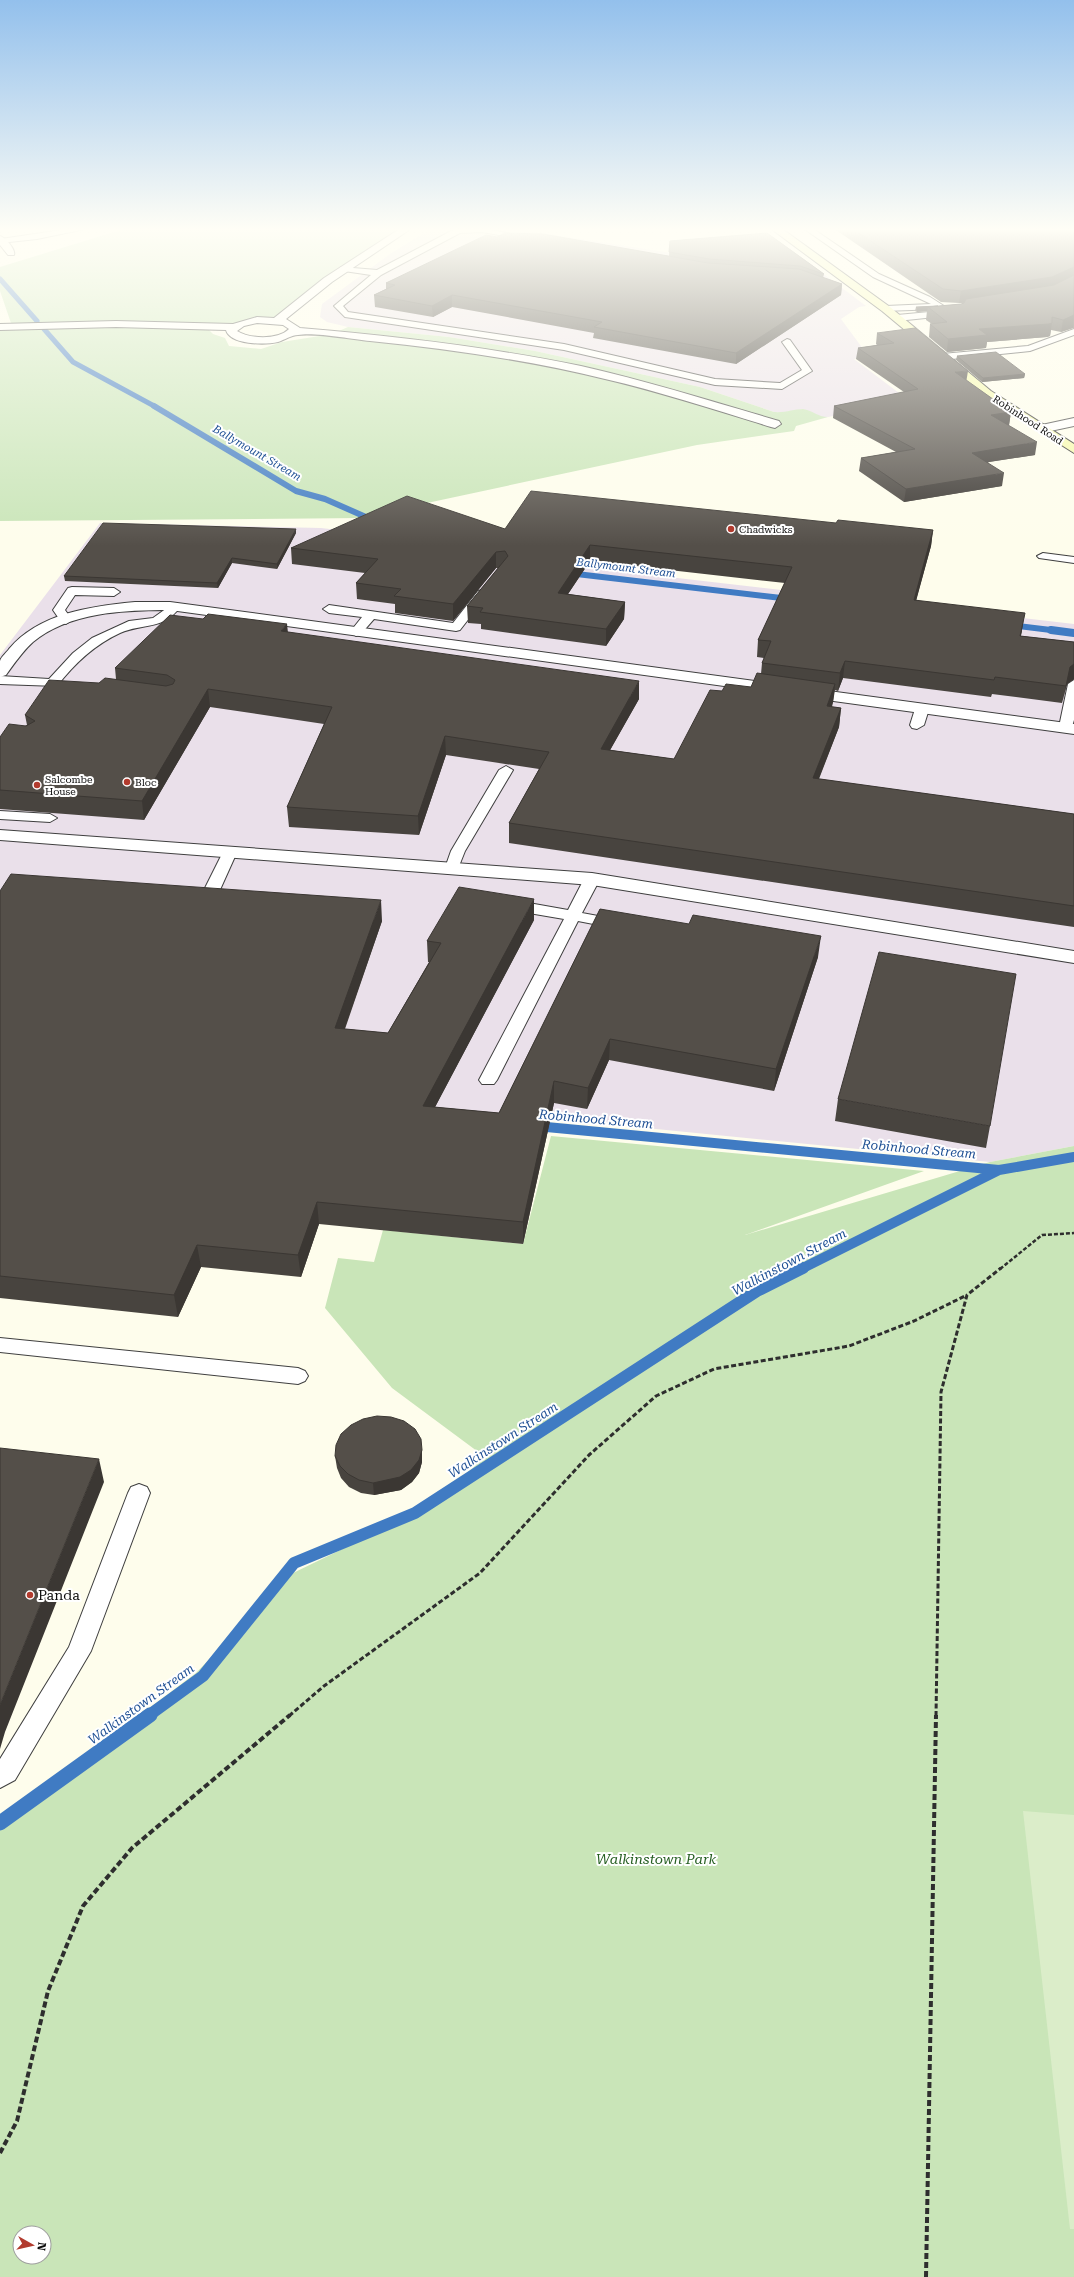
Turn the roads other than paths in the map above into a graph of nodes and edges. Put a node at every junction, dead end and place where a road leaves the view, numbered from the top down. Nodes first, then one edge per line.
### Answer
1 (234, 334) edge
2 (286, 334) edge
3 (335, 334) edge
4 (479, 334) edge
5 (916, 334) edge
6 (1068, 334) edge
7 (787, 342) edge
8 (942, 357) junction
9 (1074, 422) edge
10 (775, 424) dead end
11 (1041, 429) junction
12 (1074, 449) edge
13 (1043, 556) dead end
14 (1074, 560) edge
15 (491, 583) edge
16 (114, 592) dead end
17 (174, 607) junction
18 (329, 609) dead end
19 (371, 615) junction
20 (66, 620) junction
21 (356, 632) junction
22 (0, 672) edge
23 (0, 680) edge
24 (52, 683) junction
25 (1074, 684) edge
26 (68, 685) edge
27 (922, 709) junction
28 (917, 725) dead end
29 (1070, 728) edge
30 (506, 770) edge
31 (0, 815) edge
32 (20, 816) junction
33 (50, 818) edge
34 (4, 836) edge
35 (230, 852) junction
36 (452, 868) junction
37 (592, 879) junction
38 (211, 892) edge
39 (523, 908) edge
40 (572, 916) junction
41 (637, 927) edge
42 (1074, 957) edge
43 (488, 1080) dead end
44 (0, 1345) edge
45 (298, 1376) dead end
46 (139, 1493) dead end
47 (0, 1777) edge

1 - 2 street
3 - 10 street
4 - 7 lane
5 - 8 street, Robinhood Road
6 - 8 lane
8 - 11 street, Robinhood Road
9 - 11 street
11 - 12 street, Robinhood Road
13 - 14 lane
15 - 19 lane
16 - 20 lane
17 - 20 street
17 - 21 street
17 - 24 lane
18 - 19 lane
19 - 21 lane
20 - 22 street
21 - 27 street
23 - 24 lane
24 - 26 lane
25 - 29 lane
27 - 28 lane
27 - 29 street
30 - 36 lane
31 - 32 lane
32 - 33 lane
32 - 34 lane
34 - 35 street
35 - 36 street
35 - 38 lane
36 - 37 street
37 - 40 lane
37 - 42 street
39 - 40 lane
40 - 41 lane
40 - 43 lane
44 - 45 lane
46 - 47 lane

